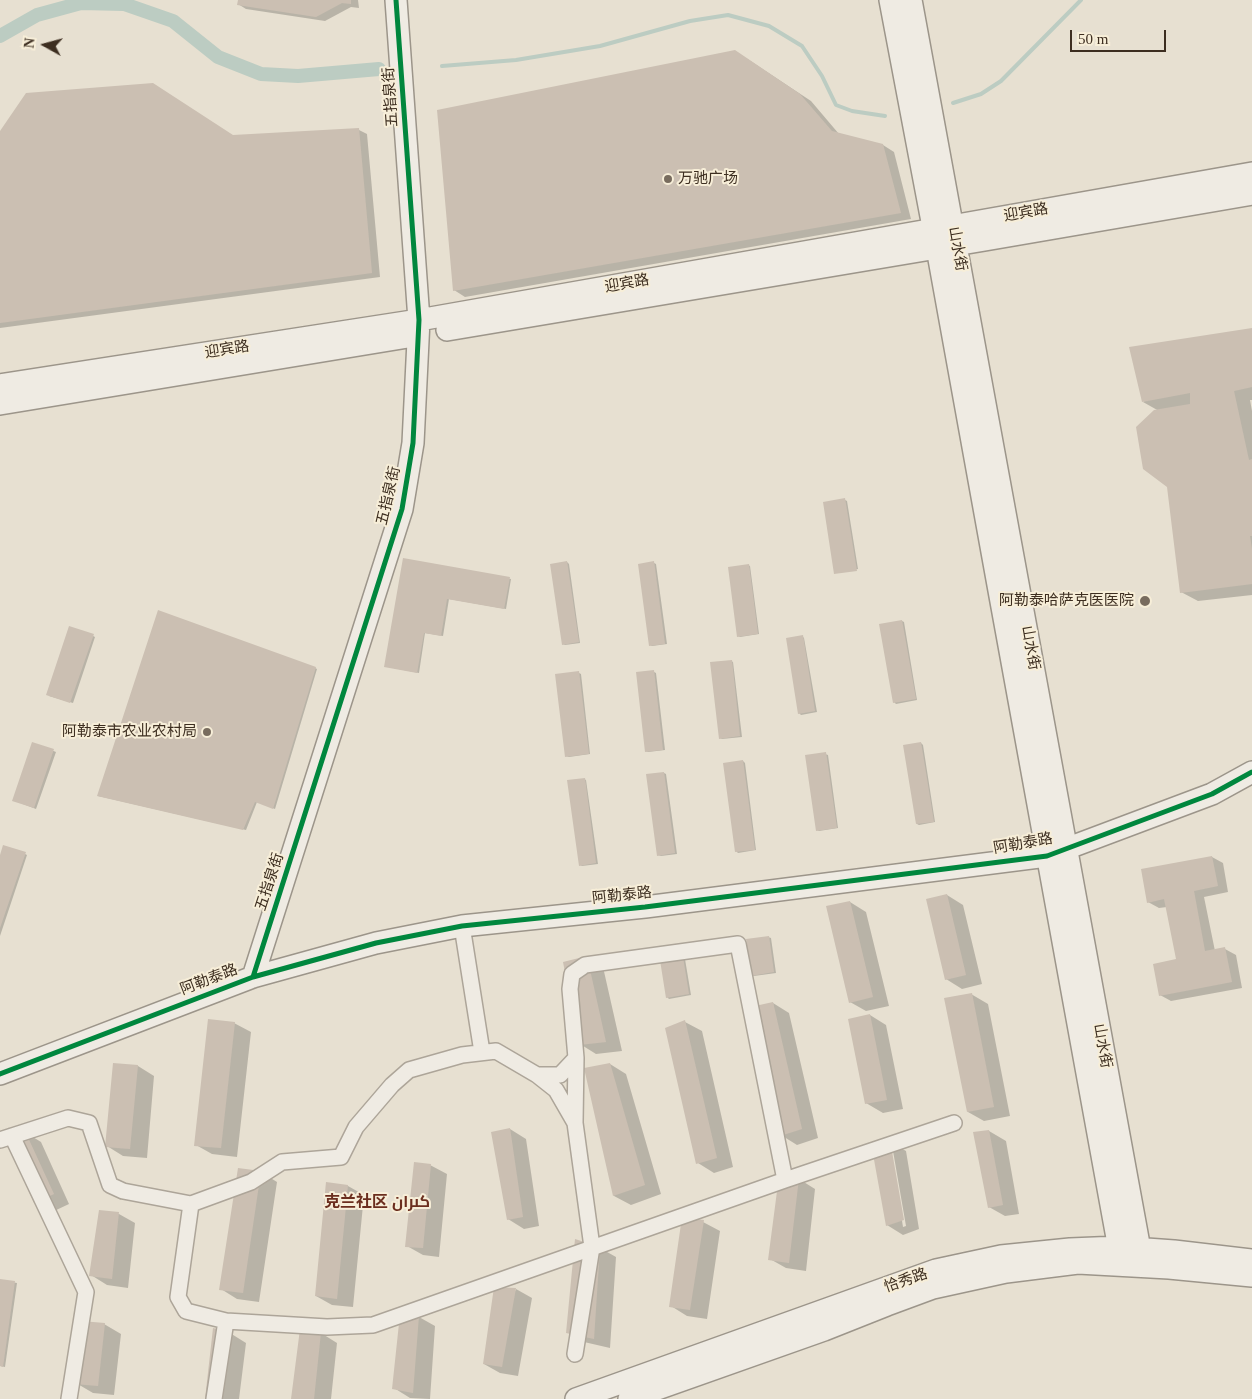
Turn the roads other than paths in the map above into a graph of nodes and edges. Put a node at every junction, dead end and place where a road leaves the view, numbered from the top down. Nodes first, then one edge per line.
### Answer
1 (396, 0) edge
2 (890, 0) edge
3 (910, 0) edge
4 (1252, 173) edge
5 (1252, 194) edge
6 (945, 237) junction
7 (419, 328) junction
8 (0, 386) edge
9 (0, 404) edge
10 (1252, 772) edge
11 (1057, 852) junction
12 (462, 926) junction
13 (253, 977) junction
14 (482, 1052) junction
15 (576, 1058) junction
16 (0, 1074) edge
17 (537, 1075) junction
18 (575, 1123) junction
19 (954, 1123) dead end
20 (6, 1138) edge
21 (785, 1180) junction
22 (191, 1204) junction
23 (592, 1247) junction
24 (1131, 1257) junction
25 (1252, 1260) edge
26 (1252, 1276) edge
27 (226, 1321) junction
28 (575, 1354) dead end
29 (69, 1399) edge
30 (214, 1399) edge
31 (576, 1399) edge
32 (629, 1399) edge

1 - 7 main road, 五指泉街
2 - 6 main road, 山水街
3 - 6 main road, 山水街
4 - 6 main road, 迎宾路
5 - 6 main road, 迎宾路
6 - 7 main road, 迎宾路
6 - 11 main road, 山水街
7 - 8 main road, 迎宾路
7 - 9 main road, 迎宾路
7 - 13 main road, 五指泉街
10 - 11 main road, 阿勒泰路
11 - 12 main road, 阿勒泰路
11 - 24 main road, 山水街
12 - 13 main road, 阿勒泰路
12 - 14 street
13 - 16 main road, 阿勒泰路
14 - 17 street
14 - 22 street
15 - 17 street
15 - 18 street
15 - 21 street
17 - 18 street
18 - 23 street
19 - 21 street
20 - 22 street
20 - 29 street
21 - 23 street
22 - 27 street
23 - 27 street
23 - 28 street
24 - 25 main road, 恰秀路
24 - 26 main road, 恰秀路
24 - 31 main road, 恰秀路
24 - 32 main road, 恰秀路
27 - 30 street

